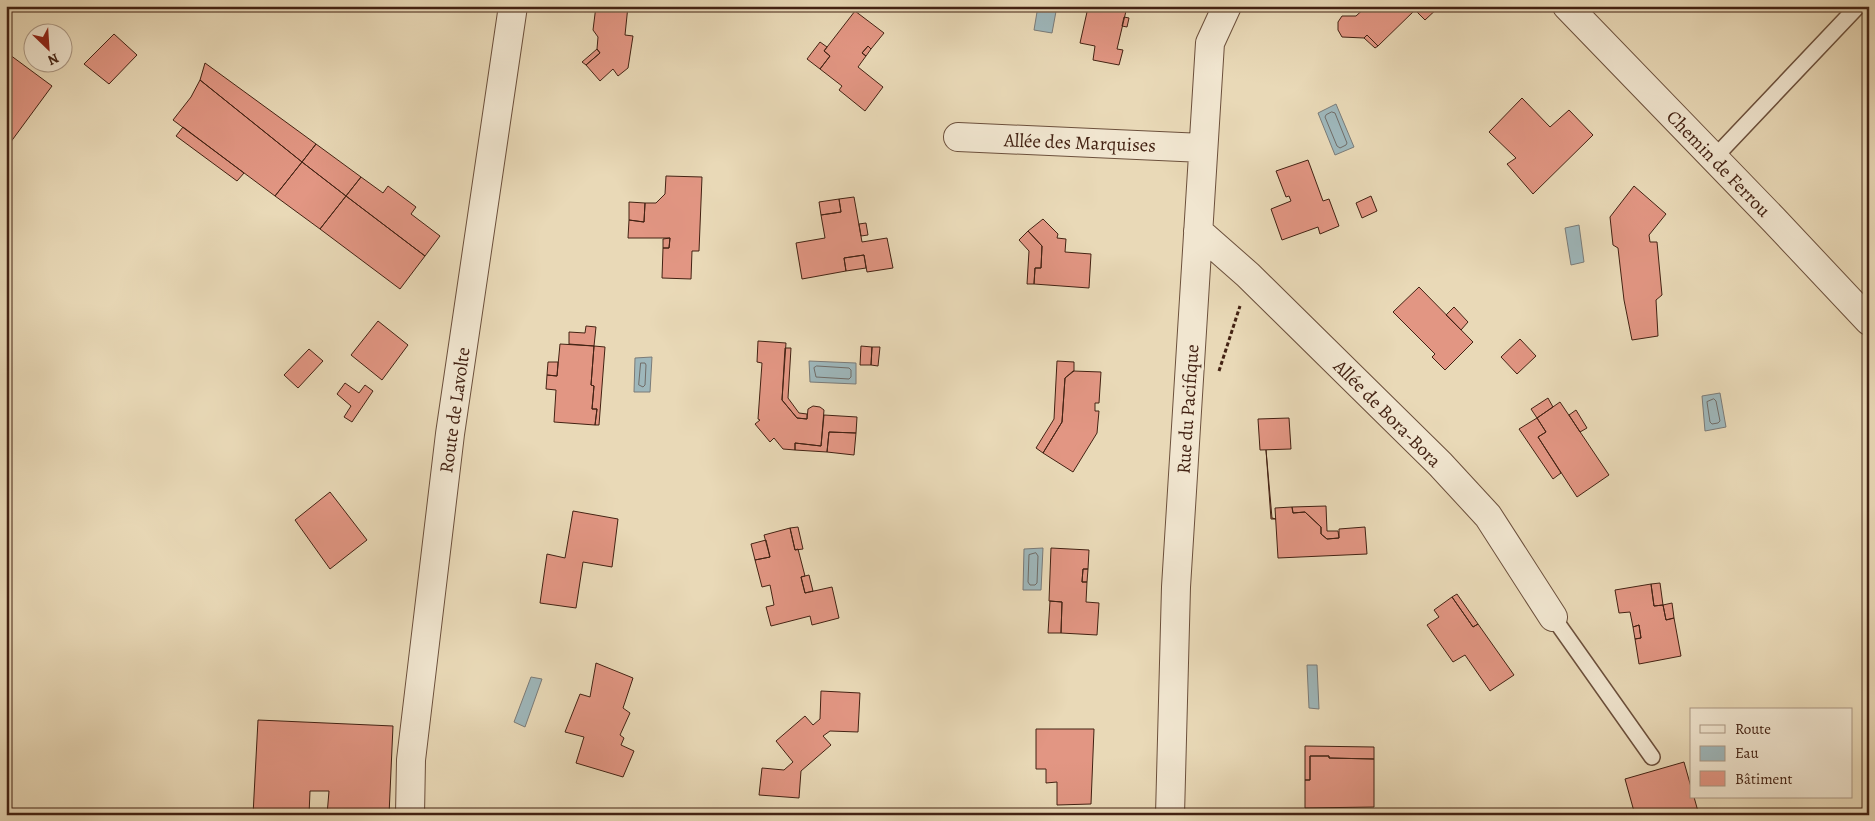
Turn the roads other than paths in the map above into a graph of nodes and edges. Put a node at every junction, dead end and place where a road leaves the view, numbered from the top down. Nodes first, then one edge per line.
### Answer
1 (513, 6) edge
2 (1227, 6) edge
3 (1567, 6) edge
4 (1858, 6) edge
5 (958, 137) dead end
6 (1203, 148) junction
7 (1714, 158) junction
8 (1198, 231) junction
9 (1869, 321) edge
10 (1553, 617) joint
11 (1652, 757) dead end
12 (410, 815) edge
13 (1170, 815) edge

1 - 12 street, Route de Lavolte
2 - 6 street, Rue du Pacifique
3 - 7 street, Chemin de Ferrou
4 - 7 lane
5 - 6 street, Allée des Marquises
6 - 8 street, Rue du Pacifique
7 - 9 street, Chemin de Ferrou
8 - 10 street, Allée de Bora-Bora
8 - 13 street, Rue du Pacifique
10 - 11 lane

